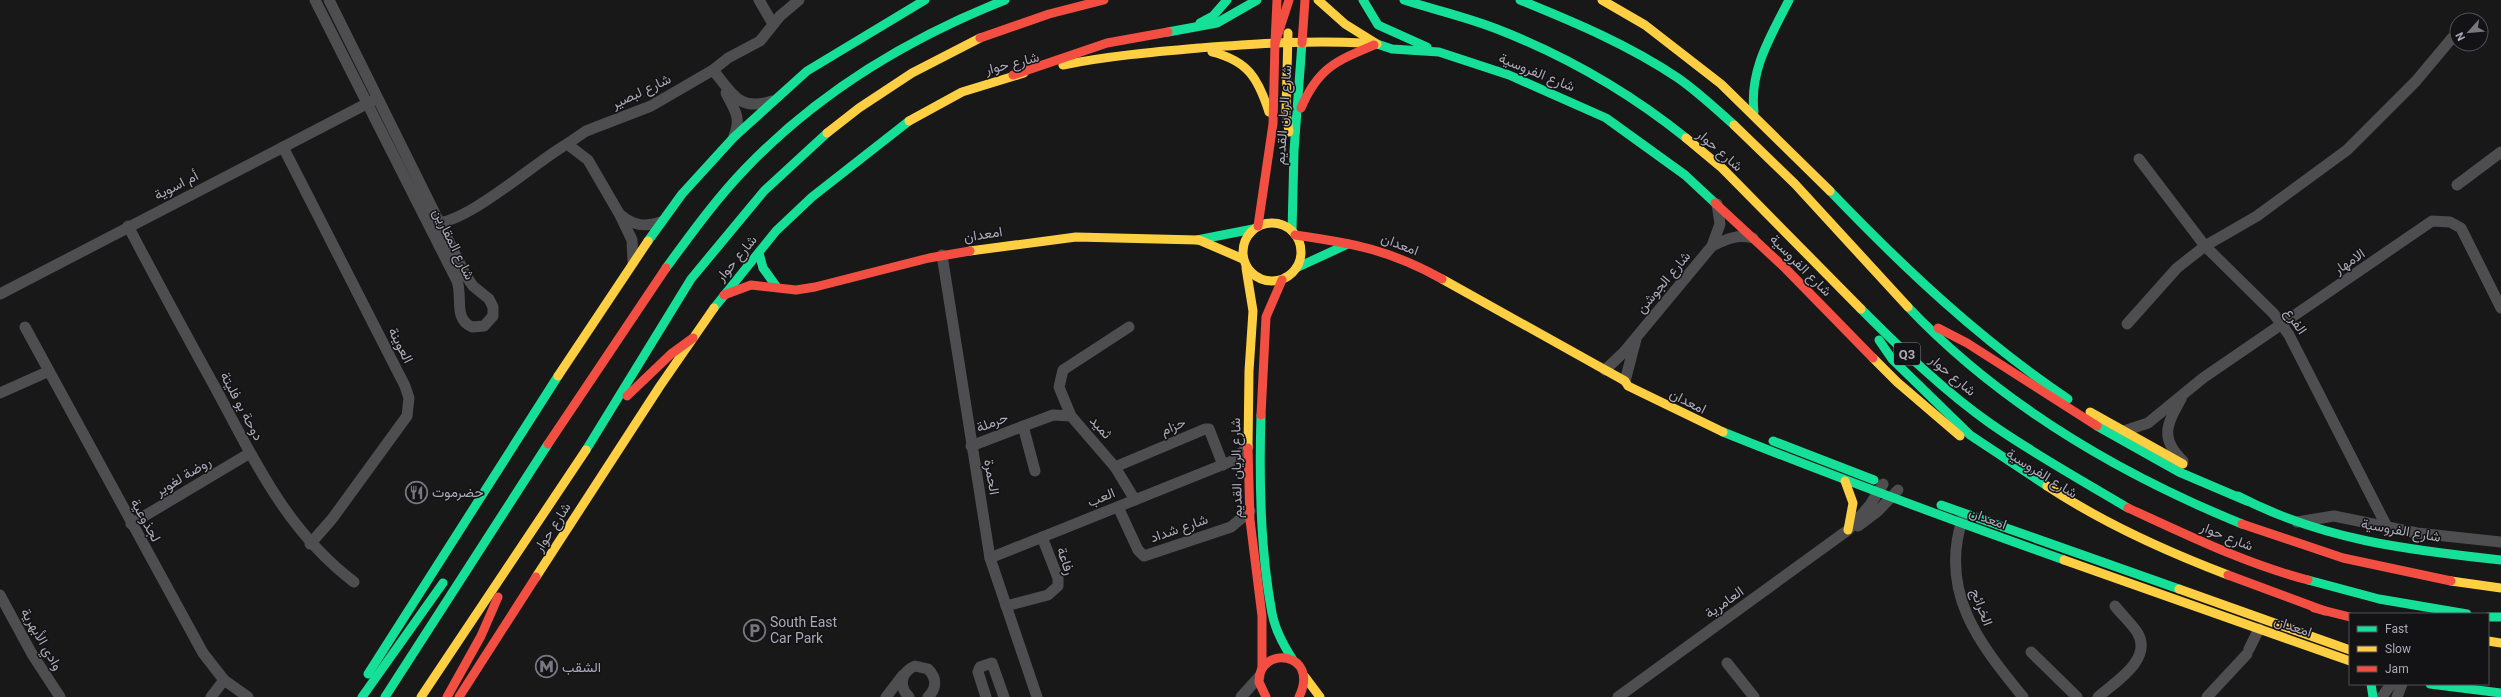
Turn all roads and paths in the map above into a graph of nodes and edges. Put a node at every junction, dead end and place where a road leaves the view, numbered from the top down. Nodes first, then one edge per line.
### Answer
1 (315, 0) edge
2 (329, 0) edge
3 (759, 0) edge
4 (799, 0) edge
5 (925, 0) edge
6 (1005, 0) edge
7 (1104, 0) edge
8 (1227, 0) edge
9 (1257, 0) edge
10 (1277, 0) edge
11 (1305, 0) edge
12 (1318, 0) edge
13 (1363, 0) edge
14 (1404, 0) edge
15 (1520, 0) edge
16 (1602, 0) edge
17 (1790, 0) edge
18 (1287, 1) edge
19 (773, 24) junction
20 (1190, 29) junction
21 (2449, 42) edge
22 (1275, 43) junction
23 (1288, 43) junction
24 (1302, 43) junction
25 (1377, 44) junction
26 (1195, 49) junction
27 (1440, 52) junction
28 (713, 70) junction
29 (1013, 75) junction
30 (723, 83) junction
31 (1721, 84) junction
32 (1733, 84) dead end
33 (377, 99) junction
34 (772, 101) junction
35 (367, 104) junction
36 (1754, 112) junction
37 (1297, 118) junction
38 (1273, 124) junction
39 (734, 137) junction
40 (567, 144) junction
41 (283, 147) junction
42 (1294, 151) junction
43 (2501, 152) edge
44 (2139, 159) dead end
45 (2457, 185) dead end
46 (1717, 204) junction
47 (620, 215) junction
48 (426, 220) junction
49 (439, 222) junction
50 (661, 222) junction
51 (128, 226) junction
52 (1255, 228) junction
53 (1294, 233) junction
54 (1754, 238) junction
55 (1199, 240) junction
56 (1351, 243) junction
57 (1712, 246) junction
58 (2205, 246) junction
59 (759, 253) junction
60 (942, 255) junction
61 (633, 262) junction
62 (1244, 263) junction
63 (1296, 268) junction
64 (1282, 280) junction
65 (776, 286) junction
66 (1841, 287) junction
67 (0, 294) edge
68 (723, 296) junction
69 (2501, 308) edge
70 (1919, 319) junction
71 (2127, 324) dead end
72 (2281, 324) junction
73 (25, 327) dead end
74 (1129, 327) dead end
75 (1637, 336) junction
76 (693, 338) junction
77 (1605, 370) junction
78 (47, 372) junction
79 (1625, 381) junction
80 (0, 393) edge
81 (2184, 393) junction
82 (607, 415) junction
83 (1071, 416) junction
84 (1023, 426) junction
85 (2124, 431) junction
86 (972, 446) junction
87 (1248, 447) junction
88 (250, 453) junction
89 (1223, 465) junction
90 (1115, 467) junction
91 (2191, 468) junction
92 (1035, 471) dead end
93 (1248, 476) junction
94 (1845, 481) junction
95 (1881, 487) junction
96 (1896, 493) junction
97 (1920, 497) dead end
98 (1135, 500) junction
99 (2247, 501) junction
100 (1935, 502) dead end
101 (1118, 507) junction
102 (1250, 511) junction
103 (1963, 518) junction
104 (2297, 522) junction
105 (131, 524) junction
106 (1231, 527) junction
107 (2387, 527) junction
108 (493, 529) junction
109 (1848, 530) junction
110 (1042, 537) junction
111 (1252, 540) junction
112 (2501, 542) edge
113 (310, 544) junction
114 (519, 548) junction
115 (990, 558) junction
116 (2501, 560) edge
117 (459, 564) dead end
118 (449, 575) dead end
119 (354, 582) dead end
120 (2501, 588) edge
121 (0, 595) edge
122 (1006, 606) junction
123 (2114, 606) dead end
124 (2325, 611) junction
125 (2461, 613) edge
126 (2349, 617) edge
127 (2489, 617) edge
128 (2501, 618) edge
129 (2260, 629) junction
130 (2489, 641) edge
131 (2501, 643) edge
132 (2349, 650) edge
133 (2031, 652) dead end
134 (1293, 660) junction
135 (2349, 661) edge
136 (1727, 663) dead end
137 (905, 673) junction
138 (1261, 673) junction
139 (1306, 677) junction
140 (224, 680) junction
141 (2489, 684) edge
142 (2501, 684) edge
143 (2371, 685) edge
144 (2390, 685) edge
145 (2402, 685) edge
146 (2438, 685) edge
147 (936, 692) edge
148 (2501, 693) edge
149 (60, 697) edge
150 (211, 697) edge
151 (248, 697) edge
152 (354, 697) edge
153 (362, 697) edge
154 (385, 697) edge
155 (421, 697) edge
156 (447, 697) edge
157 (459, 697) edge
158 (886, 697) edge
159 (909, 697) edge
160 (928, 697) edge
161 (986, 697) edge
162 (1004, 697) edge
163 (1037, 697) edge
164 (1241, 697) edge
165 (1266, 697) edge
166 (1299, 697) edge
167 (1320, 697) edge
168 (1618, 697) edge
169 (1754, 697) edge
170 (2023, 697) edge
171 (2077, 697) edge
172 (2098, 697) edge
173 (2207, 697) edge
174 (2373, 697) edge
175 (2382, 697) edge
176 (2397, 697) edge

1 - 35 street, شارع المقارين
2 - 33 street, شارع المقارين
3 - 19 street
4 - 19 street, شارع لبصير
5 - 34 main road
6 - 108 main road
7 - 82 main road, شارع حوار
8 - 20 main road
9 - 20 main road
10 - 22 main road, شارع الريان القديم
11 - 24 main road, شارع الريان القديم
12 - 25 main road
13 - 27 main road
14 - 66 main road, شارع حوار / Q3
15 - 70 main road, شارع حوار / Q3
16 - 31 main road, شارع الفروسية
17 - 36 main road
18 - 22 main road
18 - 23 main road
19 - 28 street, شارع لبصير
20 - 29 main road
21 - 58 street
22 - 23 main road, شارع الفروسية
22 - 26 main road, شارع الفروسية
22 - 38 main road, شارع الريان القديم
23 - 24 main road, شارع الفروسية
23 - 42 main road
24 - 25 main road, شارع الفروسية
24 - 37 main road, شارع الريان القديم
25 - 27 main road, شارع الفروسية
25 - 37 main road
26 - 29 main road, شارع حوار
26 - 38 main road
27 - 46 main road, شارع الفروسية
28 - 30 street
28 - 40 street, شارع لبصير
29 - 59 main road, شارع حوار
30 - 34 street
30 - 39 street
31 - 32 main road
31 - 36 main road, شارع الفروسية
33 - 35 street, أم اسوية
33 - 49 street, شارع المقارين
34 - 39 main road
35 - 41 street, أم اسوية
35 - 48 street, شارع المقارين
36 - 85 main road, شارع الفروسية
37 - 42 main road, شارع الريان القديم
38 - 52 main road, شارع الريان القديم
39 - 50 main road
40 - 47 street
40 - 49 street, شارع لبصير
41 - 51 street, أم اسوية
41 - 113 street, العوينة
42 - 53 main road, شارع الريان القديم
43 - 45 street
44 - 58 street, الفرع
46 - 54 main road, شارع الفروسية
46 - 57 street, شارع الجوشن
47 - 50 street
47 - 61 street
48 - 49 street
48 - 49 street, شارع المقارين
50 - 61 main road
51 - 67 street, أم اسوية
51 - 88 street, دوحة بو فليتة
52 - 53 main road
52 - 55 main road, امعدان
52 - 62 main road
53 - 56 main road, امعدان
53 - 63 main road
54 - 57 street, شارع الجوشن
54 - 124 main road, شارع الفروسية
55 - 60 main road, امعدان
55 - 62 main road, امعدان
56 - 63 main road
56 - 77 main road, امعدان
57 - 75 street, شارع الجوشن
58 - 71 street
58 - 72 street, الفرع
59 - 65 main road
59 - 68 main road, شارع حوار
60 - 65 main road, امعدان
60 - 86 street, الحمرة
61 - 152 main road
62 - 64 main road
62 - 87 main road, شارع الريان القديم
63 - 64 main road
64 - 134 main road, شارع الريان القديم
65 - 68 main road, امعدان
66 - 124 main road
66 - 125 main road, شارع حوار / Q3
68 - 76 main road, شارع حوار
69 - 72 street, الامهار
70 - 99 main road
70 - 120 main road, شارع حوار / Q3
72 - 81 street, الامهار
72 - 107 street, الفرع
73 - 78 street, لجذوعية
74 - 83 street
75 - 77 street, شارع الجوشن
75 - 79 street, شارع الجوشن
76 - 82 main road
76 - 157 main road, شارع حوار
77 - 79 main road, امعدان
78 - 80 street
78 - 105 street, لجذوعية
79 - 94 main road, امعدان
79 - 95 main road, امعدان
81 - 85 street, الامهار
81 - 91 street, الامهار
82 - 114 main road, شارع حوار
83 - 84 street, ثميد
83 - 90 street, ثميد
84 - 86 street, حرملة
84 - 92 street, حرملة
85 - 91 main road, شارع الفروسية
86 - 115 street, الحمرة
87 - 89 street, العب
87 - 93 main road, شارع الريان القديم
88 - 105 street, روضة لغوير
88 - 113 street, دوحة بو فليتة
89 - 90 street, حزام
89 - 93 street
89 - 98 street, العب
90 - 98 street, ثميد
91 - 99 main road, شارع الفروسية
93 - 102 main road, شارع الريان القديم
94 - 95 main road, امعدان
94 - 109 main road
95 - 96 main road, امعدان
95 - 109 street
96 - 97 main road, امعدان
96 - 103 main road, امعدان
96 - 109 street
98 - 101 street, العب
99 - 104 main road, شارع الفروسية
100 - 103 main road, امعدان
101 - 106 street, شارع شداد
101 - 110 street, العب
102 - 106 street, شارع شداد
102 - 111 main road, شارع الريان القديم
103 - 129 main road, امعدان
103 - 132 main road, امعدان
103 - 170 street, الخرائج
104 - 107 street, شارع الفروسية
104 - 116 main road, شارع الفروسية
105 - 140 street, لجذوعية
106 - 111 street, شارع شداد
107 - 112 street, شارع الفروسية
108 - 117 main road
108 - 154 main road
109 - 168 street, العامرية
110 - 115 street, العب
110 - 122 street, رفاعة
111 - 138 main road, شارع الريان القديم
113 - 119 street, دوحة بو فليتة
114 - 155 main road, شارع حوار
114 - 156 main road
115 - 122 street, الحمرة
118 - 153 main road
121 - 149 street, وادي الأبهرية
122 - 163 street, الحمرة
123 - 172 street
124 - 126 main road, شارع الفروسية
127 - 128 main road
129 - 135 main road, امعدان
129 - 173 street
130 - 131 main road
133 - 171 street
134 - 138 main road
134 - 139 main road, شارع الريان القديم
136 - 169 street
137 - 147 street
137 - 158 street
137 - 159 street
138 - 164 street
138 - 165 main road, شارع الريان القديم
139 - 166 main road
139 - 167 main road, شارع الريان القديم
140 - 150 street
140 - 151 street, لجذوعية
141 - 142 main road
143 - 174 main road
144 - 175 street
145 - 176 street
146 - 148 main road
147 - 160 street
161 - 162 street

